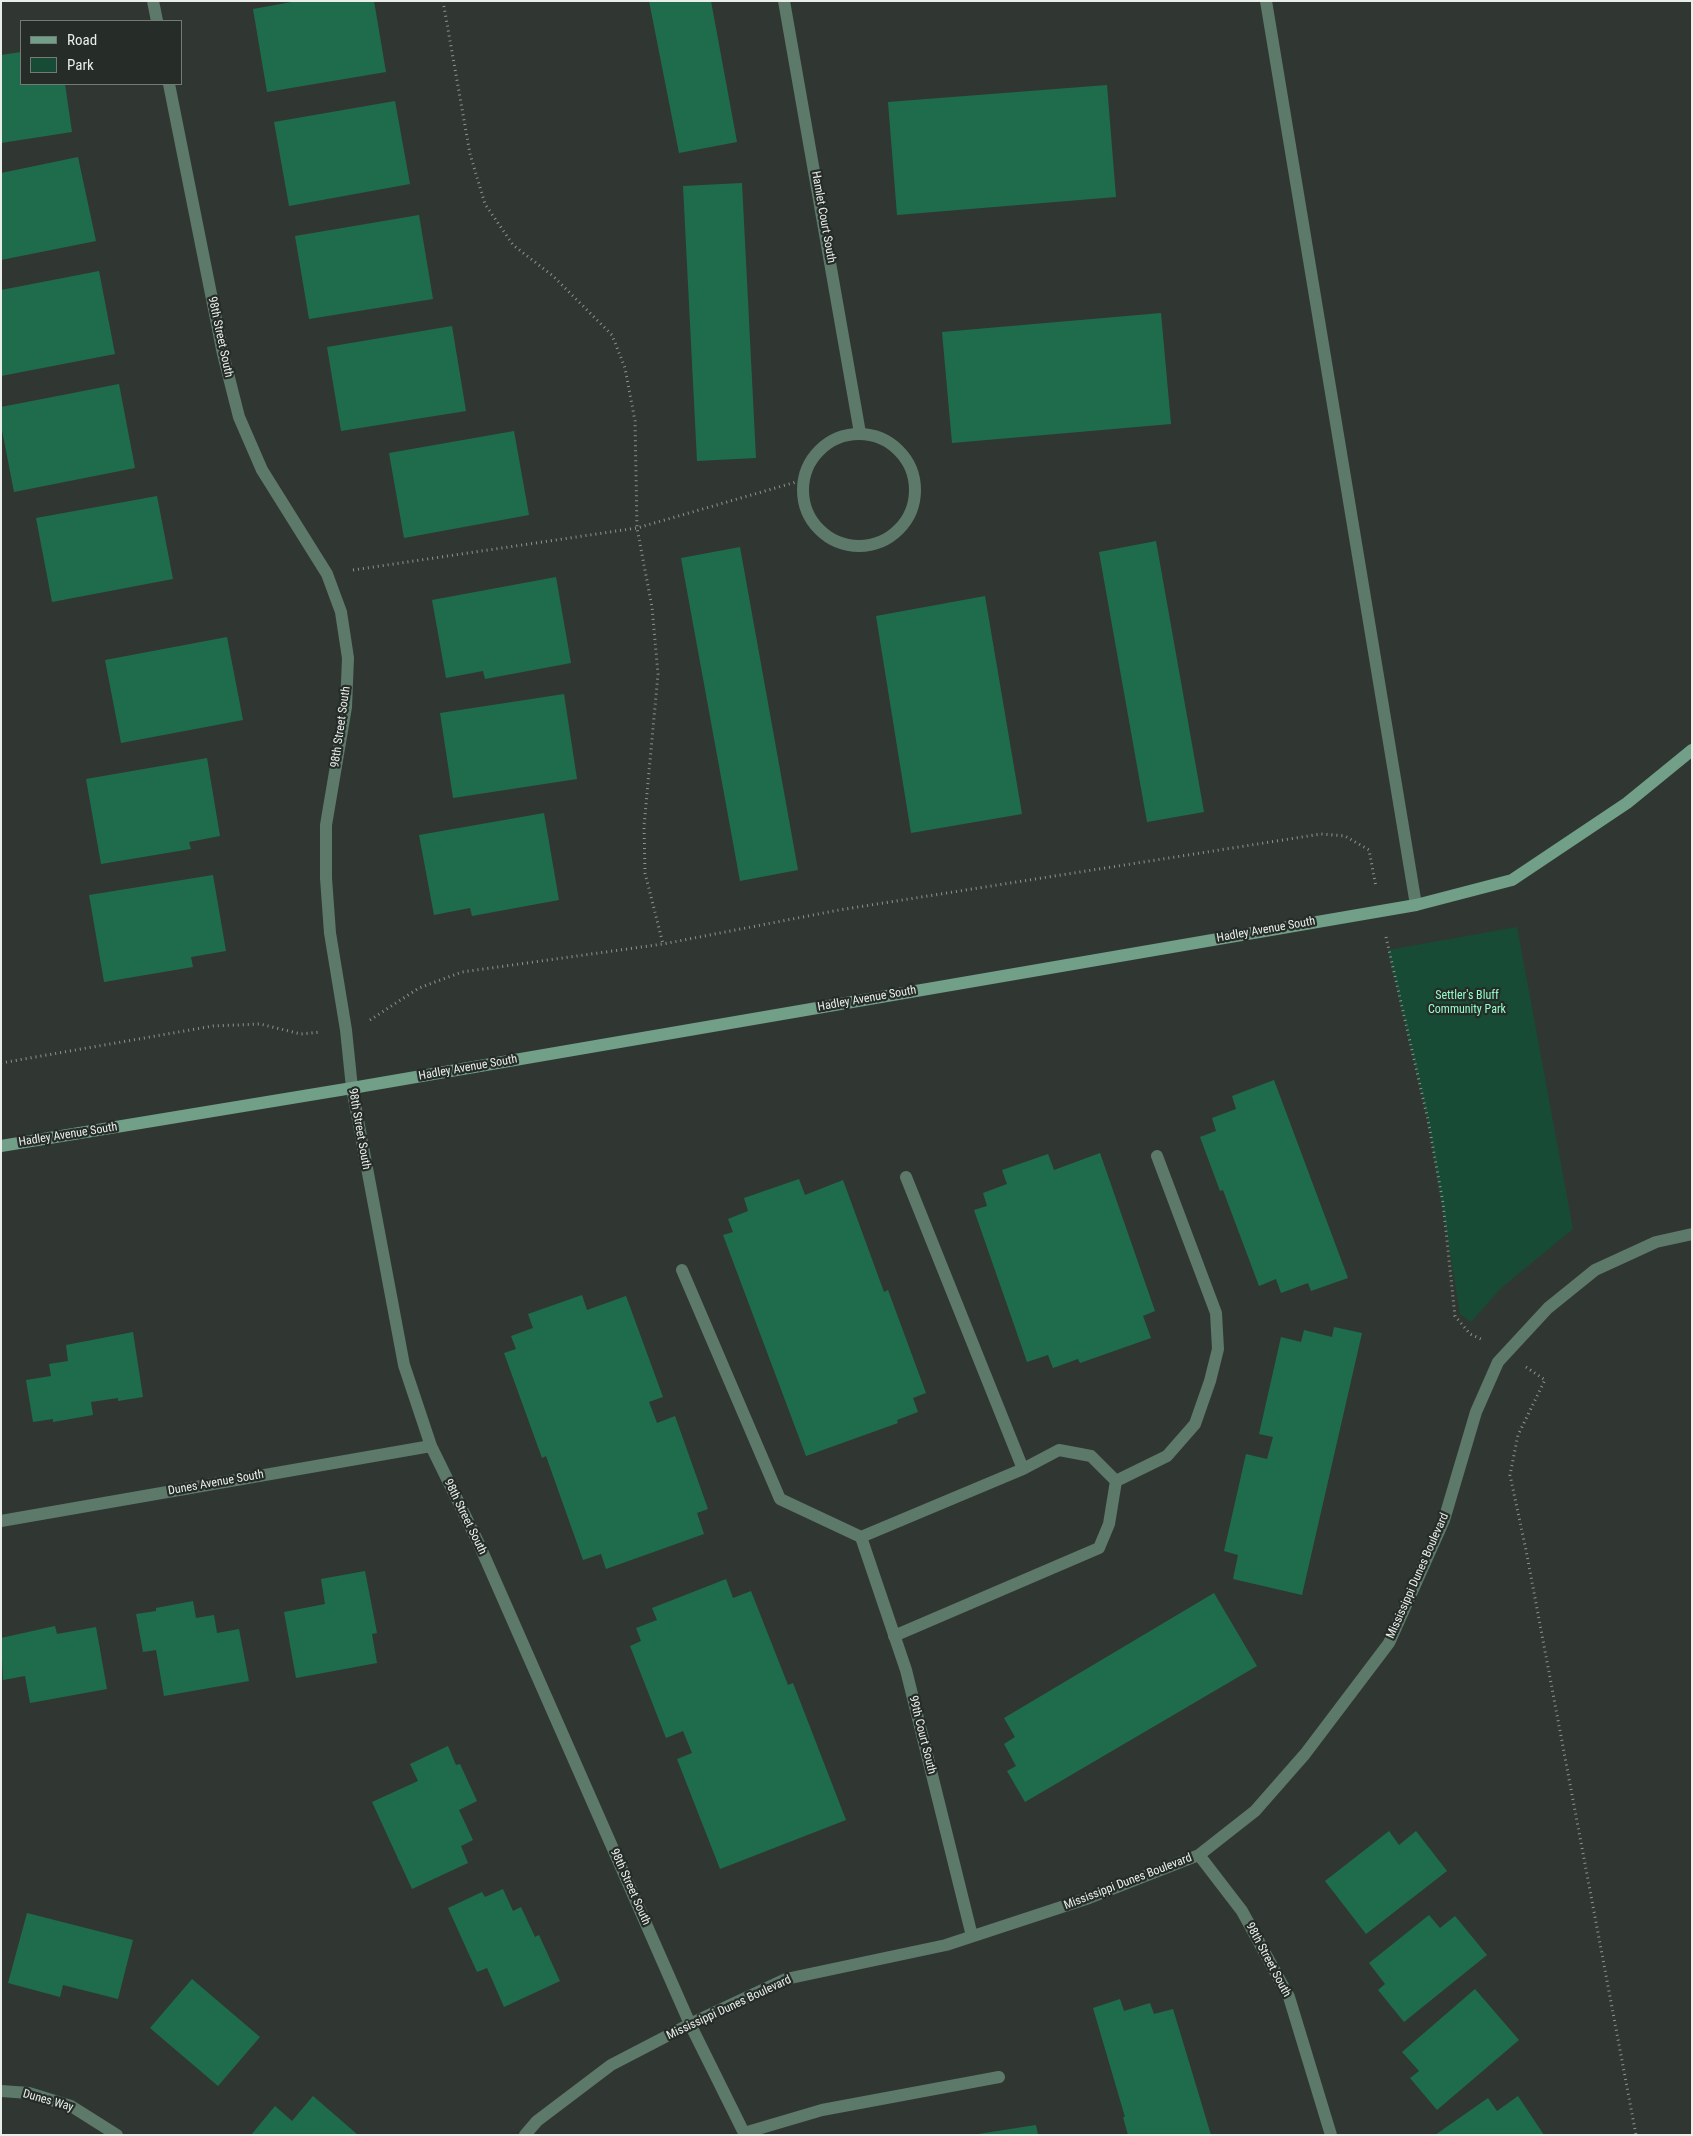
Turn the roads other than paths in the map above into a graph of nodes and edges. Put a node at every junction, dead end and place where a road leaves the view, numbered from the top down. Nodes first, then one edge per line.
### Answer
1 (153, 1) edge
2 (784, 1) edge
3 (1266, 1) edge
4 (157, 20) edge
5 (169, 85) edge
6 (860, 433) junction
7 (1692, 750) edge
8 (1416, 904) junction
9 (352, 1088) junction
10 (1, 1146) edge
11 (1157, 1156) dead end
12 (906, 1177) dead end
13 (1692, 1234) edge
14 (682, 1270) dead end
15 (431, 1446) junction
16 (1023, 1469) junction
17 (1116, 1481) junction
18 (1, 1520) edge
19 (861, 1537) junction
20 (894, 1636) junction
21 (1199, 1855) junction
22 (972, 1936) junction
23 (690, 2024) junction
24 (999, 2077) dead end
25 (1, 2091) edge
26 (744, 2134) edge
27 (117, 2135) edge
28 (525, 2135) edge
29 (1331, 2135) edge

1 - 4 street
2 - 6 street, Hamlet Court South
3 - 8 street
5 - 9 street, 98th Street South
6 - 6 street
7 - 8 street, Hadley Avenue South
8 - 9 street, Hadley Avenue South
9 - 10 street, Hadley Avenue South
9 - 15 street, 98th Street South
11 - 17 street
12 - 16 street
13 - 21 street, Mississippi Dunes Boulevard
14 - 19 street
15 - 18 street, Dunes Avenue South
15 - 23 street, 98th Street South
16 - 17 street
16 - 19 street
17 - 20 street
19 - 20 street, 99th Court South
20 - 22 street, 99th Court South
21 - 22 street, Mississippi Dunes Boulevard
21 - 29 street, 98th Street South
22 - 23 street, Mississippi Dunes Boulevard
23 - 26 street, 98th Street South
23 - 28 street, Mississippi Dunes Boulevard
24 - 26 street
25 - 27 street, Dunes Way

